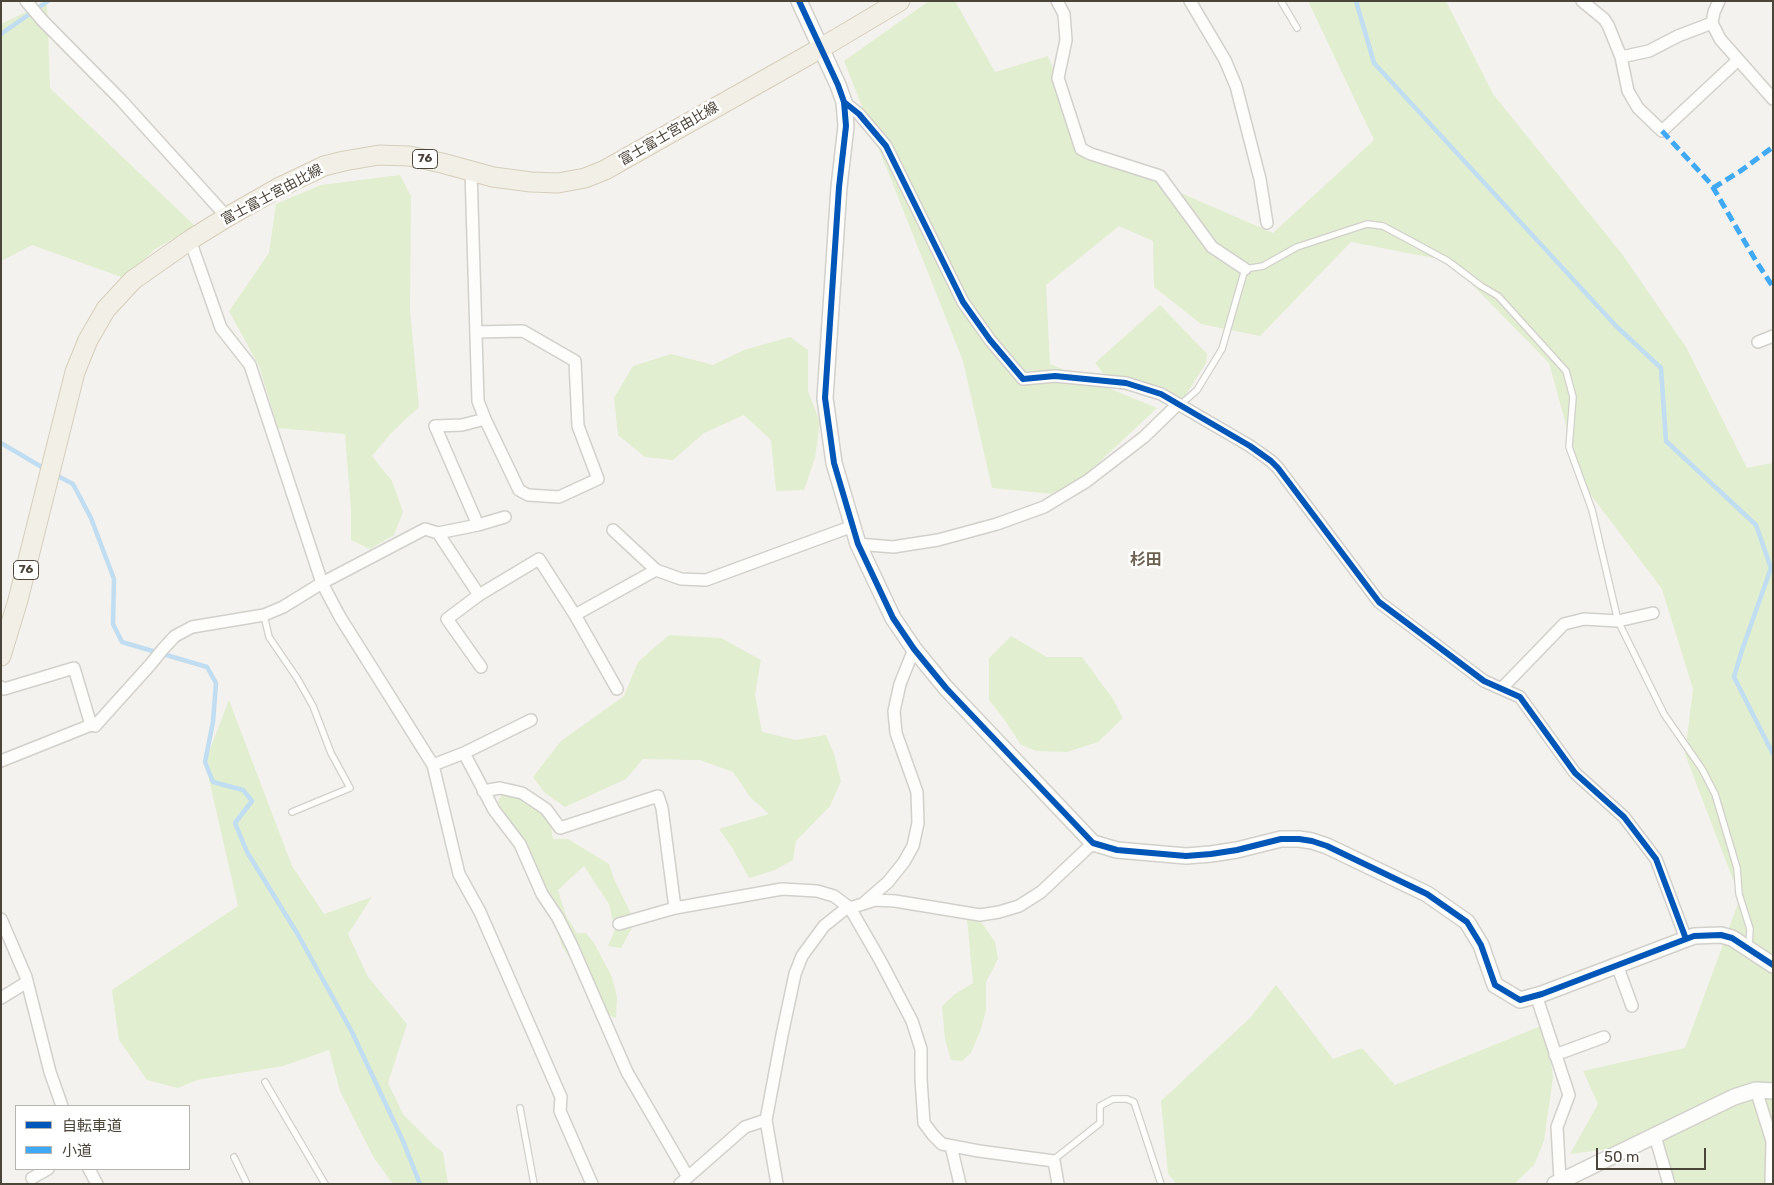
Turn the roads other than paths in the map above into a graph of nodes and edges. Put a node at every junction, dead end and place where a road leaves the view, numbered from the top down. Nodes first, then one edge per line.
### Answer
1 (799, 1) edge
2 (900, 1) edge
3 (1057, 1) edge
4 (1190, 1) edge
5 (1281, 1) edge
6 (1582, 1) edge
7 (1719, 1) edge
8 (28, 4) edge
9 (1712, 23) junction
10 (1297, 28) dead end
11 (821, 48) junction
12 (1622, 57) junction
13 (1738, 60) junction
14 (1773, 99) edge
15 (844, 102) junction
16 (471, 171) junction
17 (227, 217) junction
18 (1267, 223) dead end
19 (190, 240) junction
20 (1246, 269) junction
21 (476, 332) junction
22 (1773, 336) edge
23 (1758, 342) dead end
24 (1178, 405) junction
25 (485, 419) junction
26 (505, 517) dead end
27 (478, 525) junction
28 (853, 526) junction
29 (613, 530) dead end
30 (438, 533) junction
31 (858, 544) junction
32 (656, 570) junction
33 (322, 583) junction
34 (479, 595) junction
35 (1653, 613) dead end
36 (264, 615) junction
37 (576, 615) junction
38 (1618, 621) junction
39 (914, 649) junction
40 (1, 656) edge
41 (481, 667) dead end
42 (1, 687) edge
43 (1502, 688) junction
44 (617, 689) dead end
45 (531, 720) dead end
46 (92, 725) junction
47 (464, 753) junction
48 (1, 761) edge
49 (433, 766) junction
50 (483, 791) junction
51 (292, 812) dead end
52 (1093, 843) junction
53 (862, 905) junction
54 (674, 908) junction
55 (850, 908) junction
56 (1, 919) edge
57 (619, 924) dead end
58 (1686, 939) junction
59 (1749, 949) junction
60 (1617, 965) junction
61 (1773, 966) edge
62 (27, 982) junction
63 (1536, 995) junction
64 (1, 998) edge
65 (1632, 1006) dead end
66 (1604, 1037) dead end
67 (1556, 1055) junction
68 (265, 1082) dead end
69 (1756, 1090) junction
70 (1773, 1091) edge
71 (62, 1105) edge
72 (520, 1108) dead end
73 (766, 1120) junction
74 (1655, 1136) junction
75 (951, 1146) junction
76 (234, 1157) dead end
77 (1052, 1161) junction
78 (46, 1170) edge
79 (90, 1170) edge
80 (32, 1178) dead end
81 (684, 1180) edge
82 (1557, 1182) edge
83 (97, 1184) edge
84 (247, 1184) edge
85 (325, 1184) edge
86 (534, 1184) edge
87 (592, 1184) edge
88 (777, 1184) edge
89 (960, 1184) edge
90 (1058, 1184) edge
91 (1161, 1184) edge
92 (1670, 1184) edge
93 (1771, 1184) edge

1 - 11 street
2 - 11 main road, 富士富士宮由比線 / 76
3 - 20 street
4 - 18 street
5 - 10 lane
6 - 12 street
7 - 9 street
8 - 17 street
9 - 12 street
9 - 13 street
11 - 15 street
11 - 16 main road, 富士富士宮由比線 / 76
12 - 13 street
13 - 14 street
15 - 24 street
15 - 28 street
16 - 17 main road, 富士富士宮由比線 / 76
16 - 21 street
17 - 19 main road, 富士富士宮由比線 / 76
19 - 33 street
19 - 40 main road, 富士富士宮由比線 / 76
20 - 24 lane
20 - 38 lane
21 - 25 street
21 - 25 street
22 - 23 street
24 - 31 street
24 - 43 street
25 - 27 street
26 - 27 street
27 - 30 street
28 - 31 street
28 - 32 street
29 - 32 street
30 - 33 street
30 - 34 street
31 - 39 street
32 - 37 street
33 - 36 street
33 - 49 street
34 - 37 street
34 - 41 street
35 - 38 street
36 - 46 street
36 - 51 lane
37 - 44 street
38 - 43 street
38 - 59 lane
39 - 52 street
39 - 53 street
42 - 46 street
43 - 58 street
45 - 47 street
46 - 48 street
47 - 49 street
47 - 50 street
49 - 87 street
50 - 54 street
50 - 81 street
52 - 53 street
52 - 63 street
53 - 55 street
54 - 55 street
54 - 57 street
55 - 73 street
55 - 75 street
56 - 62 street
58 - 59 street
58 - 60 street
59 - 61 street
60 - 63 street
60 - 65 street
62 - 64 street
62 - 71 street
63 - 67 street
66 - 67 street
67 - 82 street
68 - 85 lane
69 - 70 street
69 - 74 street
69 - 93 street
72 - 86 lane
73 - 81 street
73 - 88 street
74 - 82 street
74 - 92 street
75 - 77 street
75 - 89 street
76 - 84 lane
77 - 90 street
77 - 91 lane
78 - 80 street
79 - 83 street

